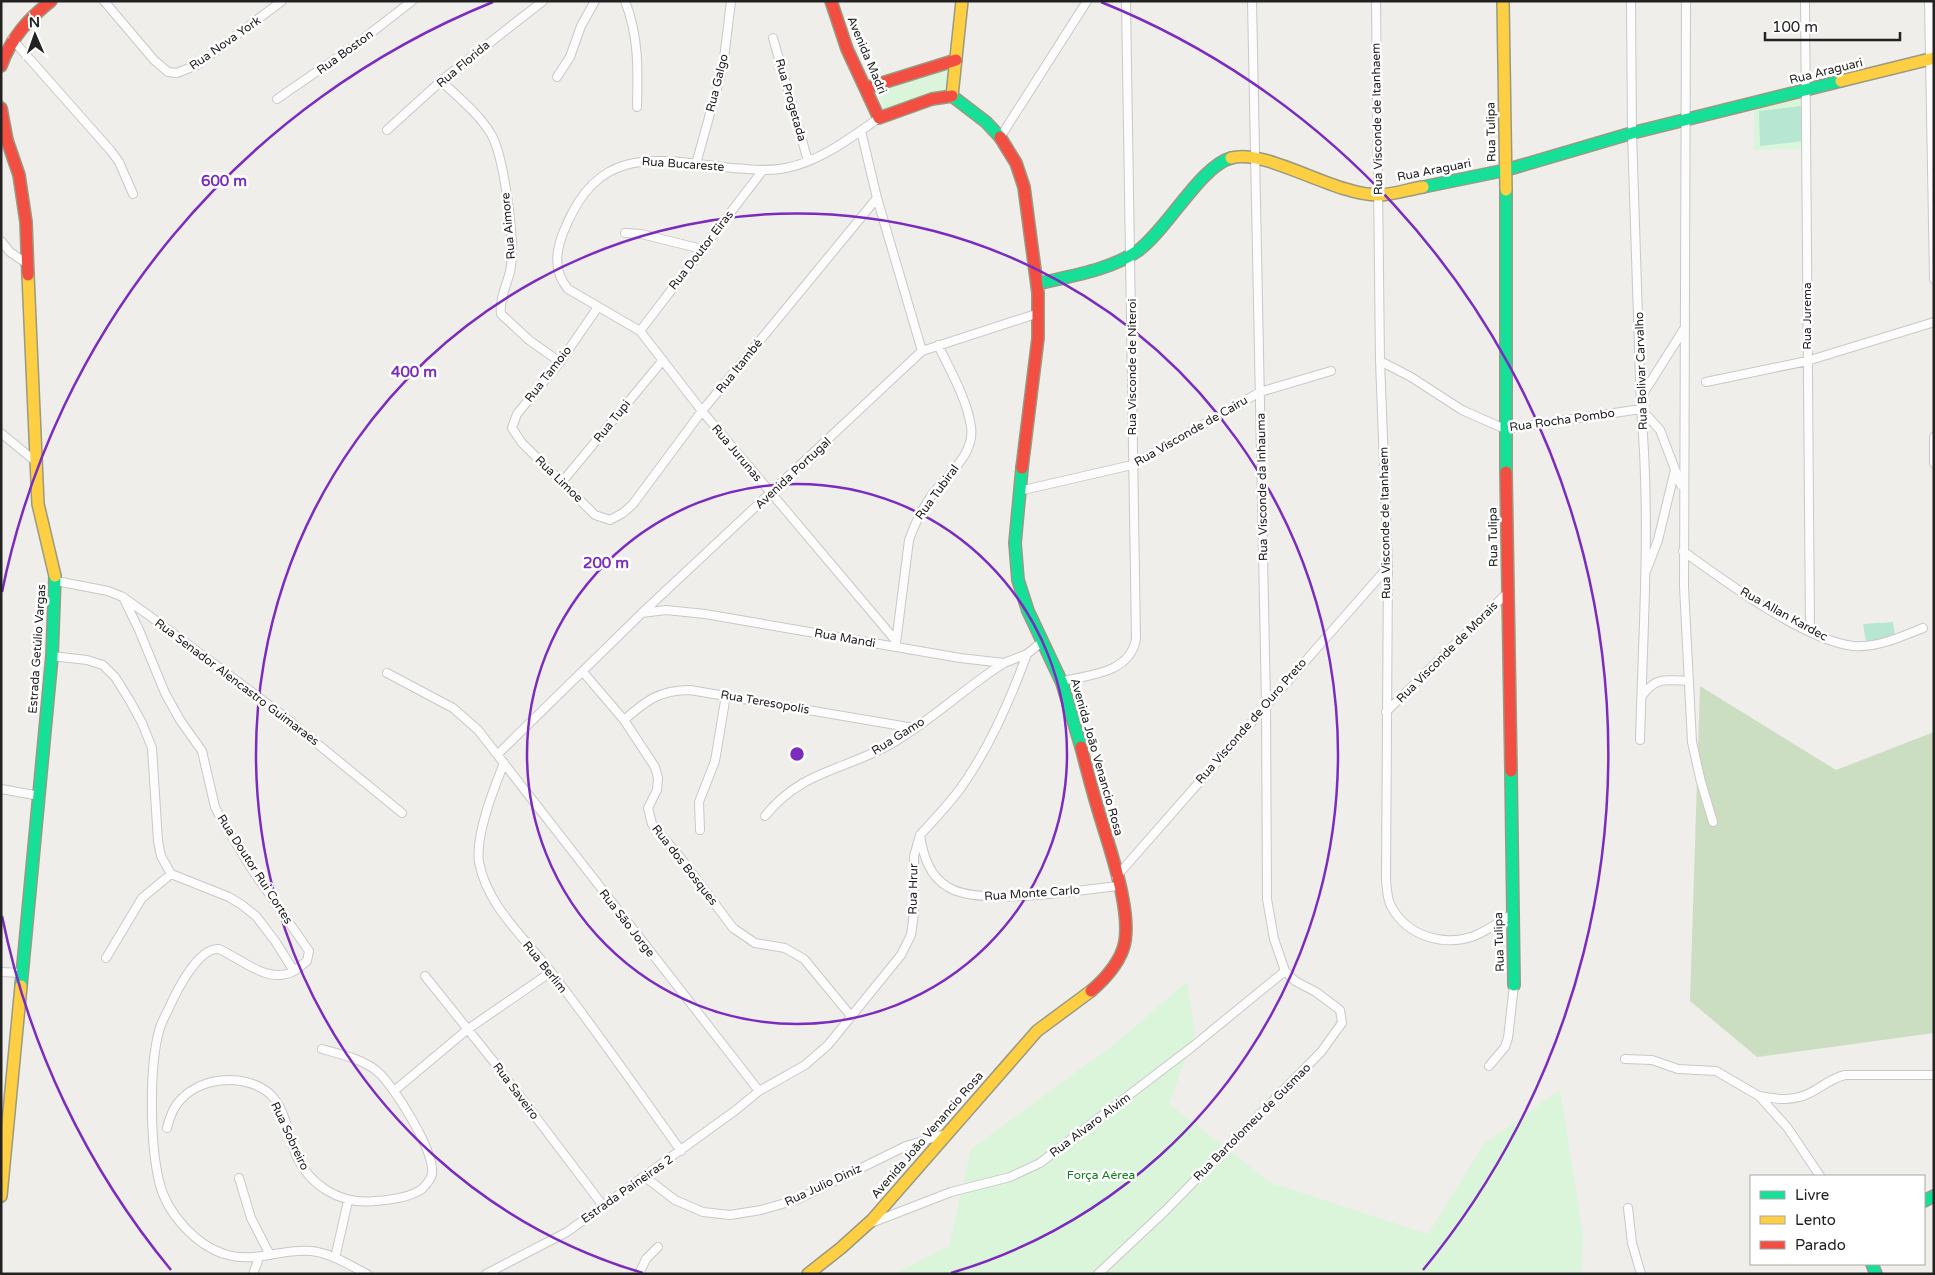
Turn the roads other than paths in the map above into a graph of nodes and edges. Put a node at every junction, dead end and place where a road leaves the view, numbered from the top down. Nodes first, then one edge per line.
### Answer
1 (51, 1) edge
2 (104, 1) edge
3 (282, 1) edge
4 (412, 1) edge
5 (543, 1) edge
6 (595, 1) edge
7 (625, 1) edge
8 (731, 1) edge
9 (831, 1) edge
10 (962, 1) edge
11 (1087, 1) edge
12 (1126, 1) edge
13 (1252, 1) edge
14 (1376, 1) edge
15 (1502, 1) edge
16 (1632, 1) edge
17 (1686, 1) edge
18 (1805, 1) edge
19 (1929, 1) edge
20 (773, 38) dead end
21 (12, 39) junction
22 (1932, 58) edge
23 (956, 60) junction
24 (1, 66) edge
25 (557, 77) dead end
26 (441, 81) junction
27 (866, 88) junction
28 (1807, 91) junction
29 (952, 96) junction
30 (277, 99) dead end
31 (1, 108) edge
32 (637, 108) dead end
33 (879, 118) junction
34 (1686, 119) junction
35 (387, 130) dead end
36 (860, 131) junction
37 (1632, 133) junction
38 (1000, 136) junction
39 (4, 139) edge
40 (1254, 156) junction
41 (808, 161) junction
42 (696, 164) junction
43 (763, 170) junction
44 (1506, 170) junction
45 (133, 194) dead end
46 (1378, 195) junction
47 (877, 198) junction
48 (625, 233) dead end
49 (1, 240) edge
50 (702, 249) junction
51 (1131, 255) junction
52 (29, 264) junction
53 (1934, 279) edge
54 (1037, 284) junction
55 (598, 306) junction
56 (1039, 313) junction
57 (1934, 322) edge
58 (1684, 329) junction
59 (640, 331) junction
60 (938, 344) junction
61 (922, 351) junction
62 (662, 360) junction
63 (1380, 361) junction
64 (1807, 361) junction
65 (560, 362) junction
66 (1331, 371) dead end
67 (1706, 382) dead end
68 (1260, 392) junction
69 (1641, 398) junction
70 (1641, 409) junction
71 (702, 411) junction
72 (1505, 429) junction
73 (1, 433) edge
74 (1934, 437) edge
75 (522, 444) joint
76 (35, 460) junction
77 (1934, 463) edge
78 (1132, 465) junction
79 (1675, 470) junction
80 (562, 482) junction
81 (1683, 490) junction
82 (1019, 492) junction
83 (771, 493) junction
84 (595, 515) joint
85 (1683, 551) junction
86 (1388, 567) junction
87 (1644, 574) junction
88 (56, 580) junction
89 (1508, 592) junction
90 (122, 598) junction
91 (642, 613) junction
92 (1923, 628) dead end
93 (1810, 631) junction
94 (1043, 641) junction
95 (895, 644) junction
96 (1027, 654) junction
97 (52, 656) junction
98 (1004, 663) junction
99 (583, 672) junction
100 (387, 673) dead end
101 (1062, 681) junction
102 (1689, 681) junction
103 (726, 695) junction
104 (1642, 697) junction
105 (1266, 704) junction
106 (1386, 712) junction
107 (624, 720) junction
108 (914, 728) junction
109 (1640, 740) dead end
110 (498, 754) junction
111 (504, 763) junction
112 (1, 789) edge
113 (40, 796) junction
114 (402, 813) dead end
115 (765, 816) dead end
116 (1713, 822) dead end
117 (700, 830) dead end
118 (920, 835) junction
119 (171, 874) junction
120 (1117, 881) junction
121 (1511, 916) junction
122 (106, 958) dead end
123 (294, 971) junction
124 (1285, 971) junction
125 (1, 972) edge
126 (551, 972) junction
127 (22, 973) junction
128 (425, 976) dead end
129 (1514, 985) joint
130 (851, 1016) junction
131 (468, 1029) junction
132 (322, 1049) dead end
133 (1625, 1060) dead end
134 (1489, 1066) dead end
135 (1934, 1075) edge
136 (394, 1091) junction
137 (759, 1091) junction
138 (1759, 1096) junction
139 (167, 1128) dead end
140 (946, 1134) junction
141 (681, 1150) junction
142 (1819, 1175) edge
143 (645, 1177) junction
144 (239, 1178) dead end
145 (1, 1196) edge
146 (348, 1201) junction
147 (604, 1207) junction
148 (1628, 1208) dead end
149 (866, 1225) junction
150 (658, 1247) dead end
151 (270, 1255) junction
152 (259, 1258) junction
153 (335, 1258) junction
154 (253, 1274) edge
155 (367, 1274) edge
156 (486, 1274) edge
157 (639, 1274) edge
158 (808, 1274) edge
159 (1098, 1274) edge
160 (1641, 1274) edge

1 - 21 main road
2 - 3 street, Rua Nova York
4 - 30 street, Rua Boston
5 - 26 street, Rua Florida
6 - 25 street
7 - 32 street
8 - 42 street, Rua Galgo
9 - 27 main road, Avenida Madri
10 - 23 main road
11 - 38 street
12 - 51 street, Rua Visconde de Niteroi
13 - 40 street, Rua Visconde da Inhauma
14 - 46 street, Rua Visconde de Itanhaem
15 - 44 main road, Rua Tulipa
16 - 37 street, Rua Bolivar Carvalho
17 - 34 street
18 - 28 street, Rua Jurema
19 - 22 street
20 - 41 street, Rua Progetada
21 - 24 main road
21 - 45 street
22 - 28 main road, Rua Araguari
22 - 53 street
23 - 27 main road
23 - 29 main road
26 - 35 street, Rua Florida
26 - 65 street, Rua Aimore
27 - 33 main road, Avenida Madri
28 - 34 main road, Rua Araguari
28 - 64 street, Rua Jurema
29 - 33 main road
29 - 38 main road, Avenida João Venancio Rosa
31 - 39 main road, Estrada Getúlio Vargas
33 - 36 street, Rua Bucareste
34 - 37 main road, Rua Araguari
34 - 58 street
36 - 41 street, Rua Bucareste
36 - 47 street
37 - 44 main road, Rua Araguari
37 - 69 street, Rua Bolivar Carvalho
38 - 54 main road, Avenida João Venancio Rosa
39 - 52 main road, Estrada Getúlio Vargas
40 - 46 main road, Rua Araguari
40 - 51 main road, Rua Araguari
40 - 68 street, Rua Visconde da Inhauma
41 - 43 street, Rua Bucareste
42 - 43 street, Rua Bucareste
42 - 55 street, Rua Bucareste
43 - 50 street, Rua Doutor Eiras
44 - 46 main road, Rua Araguari
44 - 72 main road, Rua Tulipa
46 - 63 street, Rua Visconde de Itanhaem
47 - 61 street
47 - 71 street, Rua Itambé
48 - 50 street
49 - 52 street
50 - 59 street, Rua Doutor Eiras
51 - 54 main road, Rua Araguari
51 - 78 street, Rua Visconde de Niteroi
52 - 76 main road, Estrada Getúlio Vargas
54 - 56 main road, Avenida João Venancio Rosa
55 - 59 street, Rua Bucareste
55 - 65 street, Rua Tamoio
56 - 60 street, Avenida Portugal
56 - 82 main road, Avenida João Venancio Rosa
57 - 64 street
58 - 69 street
58 - 81 street
59 - 62 street, Rua Jurunas
60 - 61 street, Avenida Portugal
60 - 95 street, Rua Tubiral
61 - 83 street, Avenida Portugal
62 - 71 street, Rua Jurunas
62 - 80 street, Rua Tupi
63 - 72 street, Rua Rocha Pombo
63 - 86 street, Rua Visconde de Itanhaem
64 - 67 street
64 - 93 street, Rua Jurema
65 - 75 street, Rua Tamoio
66 - 68 street, Rua Visconde de Cairu
68 - 78 street, Rua Visconde de Cairu
68 - 105 street, Rua Visconde da Inhauma
69 - 70 street, Rua Bolivar Carvalho
70 - 72 street, Rua Rocha Pombo
70 - 79 street
70 - 87 street, Rua Bolivar Carvalho
71 - 83 street, Rua Jurunas
71 - 84 street, Rua Itambé
72 - 89 main road, Rua Tulipa
73 - 76 street
74 - 77 street
75 - 80 street, Rua Limoe
76 - 88 main road, Estrada Getúlio Vargas
78 - 82 street, Rua Visconde de Cairu
78 - 101 street, Rua Visconde de Niteroi
79 - 81 street
79 - 87 street
80 - 84 street, Rua Limoe
81 - 85 street
82 - 94 main road, Avenida João Venancio Rosa
83 - 91 street, Avenida Portugal
83 - 95 street, Rua Jurunas
85 - 93 street, Rua Allan Kardec
85 - 102 street
86 - 105 street, Rua Visconde de Ouro Preto
86 - 106 street, Rua Visconde de Itanhaem
87 - 104 street, Rua Bolivar Carvalho
88 - 90 street, Rua Senador Alencastro Guimaraes
88 - 97 main road, Estrada Getúlio Vargas
89 - 106 street, Rua Visconde de Morais
89 - 121 main road, Rua Tulipa
90 - 114 street, Rua Senador Alencastro Guimaraes
90 - 123 street, Rua Doutor Rui Cortes
91 - 95 street, Rua Mandi
91 - 99 street, Avenida Portugal
92 - 93 street, Rua Allan Kardec
94 - 96 street, Rua Mandi
94 - 101 main road, Avenida João Venancio Rosa
95 - 98 street, Rua Mandi
96 - 98 street, Rua Mandi
96 - 118 street, Rua Hrur
97 - 113 main road, Estrada Getúlio Vargas
97 - 119 street
98 - 108 street, Rua Gamo
99 - 107 street, Rua dos Bosques
99 - 110 street, Avenida Portugal
100 - 110 street, Rua São Jorge
101 - 120 main road, Avenida João Venancio Rosa
102 - 104 street
102 - 116 street
103 - 107 street, Rua Teresopolis
103 - 108 street, Rua Teresopolis
103 - 117 street
104 - 109 street, Rua Bolivar Carvalho
105 - 120 street, Rua Visconde de Ouro Preto
105 - 124 street, Rua Visconde da Inhauma
106 - 121 street, Rua Visconde de Itanhaem
107 - 130 street, Rua dos Bosques
108 - 115 street, Rua Gamo
110 - 111 street, Rua São Jorge
111 - 126 street, Rua Berlim
111 - 137 street, Rua São Jorge
112 - 113 street
113 - 127 main road, Estrada Getúlio Vargas
118 - 120 street, Rua Monte Carlo
118 - 130 street, Rua Hrur
119 - 122 street
119 - 123 street
120 - 140 main road, Avenida João Venancio Rosa
121 - 129 main road, Rua Tulipa
123 - 152 street
124 - 149 street, Rua Alvaro Alvim
124 - 159 street, Rua Bartolomeu de Gusmao
125 - 127 street
126 - 131 street
126 - 141 street, Rua Berlim
127 - 145 main road, Estrada Getúlio Vargas
128 - 131 street, Rua Saveiro
129 - 134 street, Rua Tulipa
130 - 137 street, Rua Hrur
131 - 136 street
131 - 147 street, Rua Saveiro
132 - 136 street
133 - 138 street
135 - 138 street
136 - 146 street, Rua Sobreiro
137 - 141 street, Estrada Paineiras 2
138 - 142 street
139 - 146 street, Rua Sobreiro
140 - 143 street, Rua Julio Diniz
140 - 149 main road, Avenida João Venancio Rosa
141 - 143 street, Estrada Paineiras 2
143 - 147 street, Estrada Paineiras 2
144 - 151 street
146 - 153 street
147 - 156 street, Estrada Paineiras 2
148 - 160 street
149 - 158 main road, Avenida João Venancio Rosa
150 - 157 street
151 - 152 street
151 - 153 street
152 - 154 street
153 - 155 street

